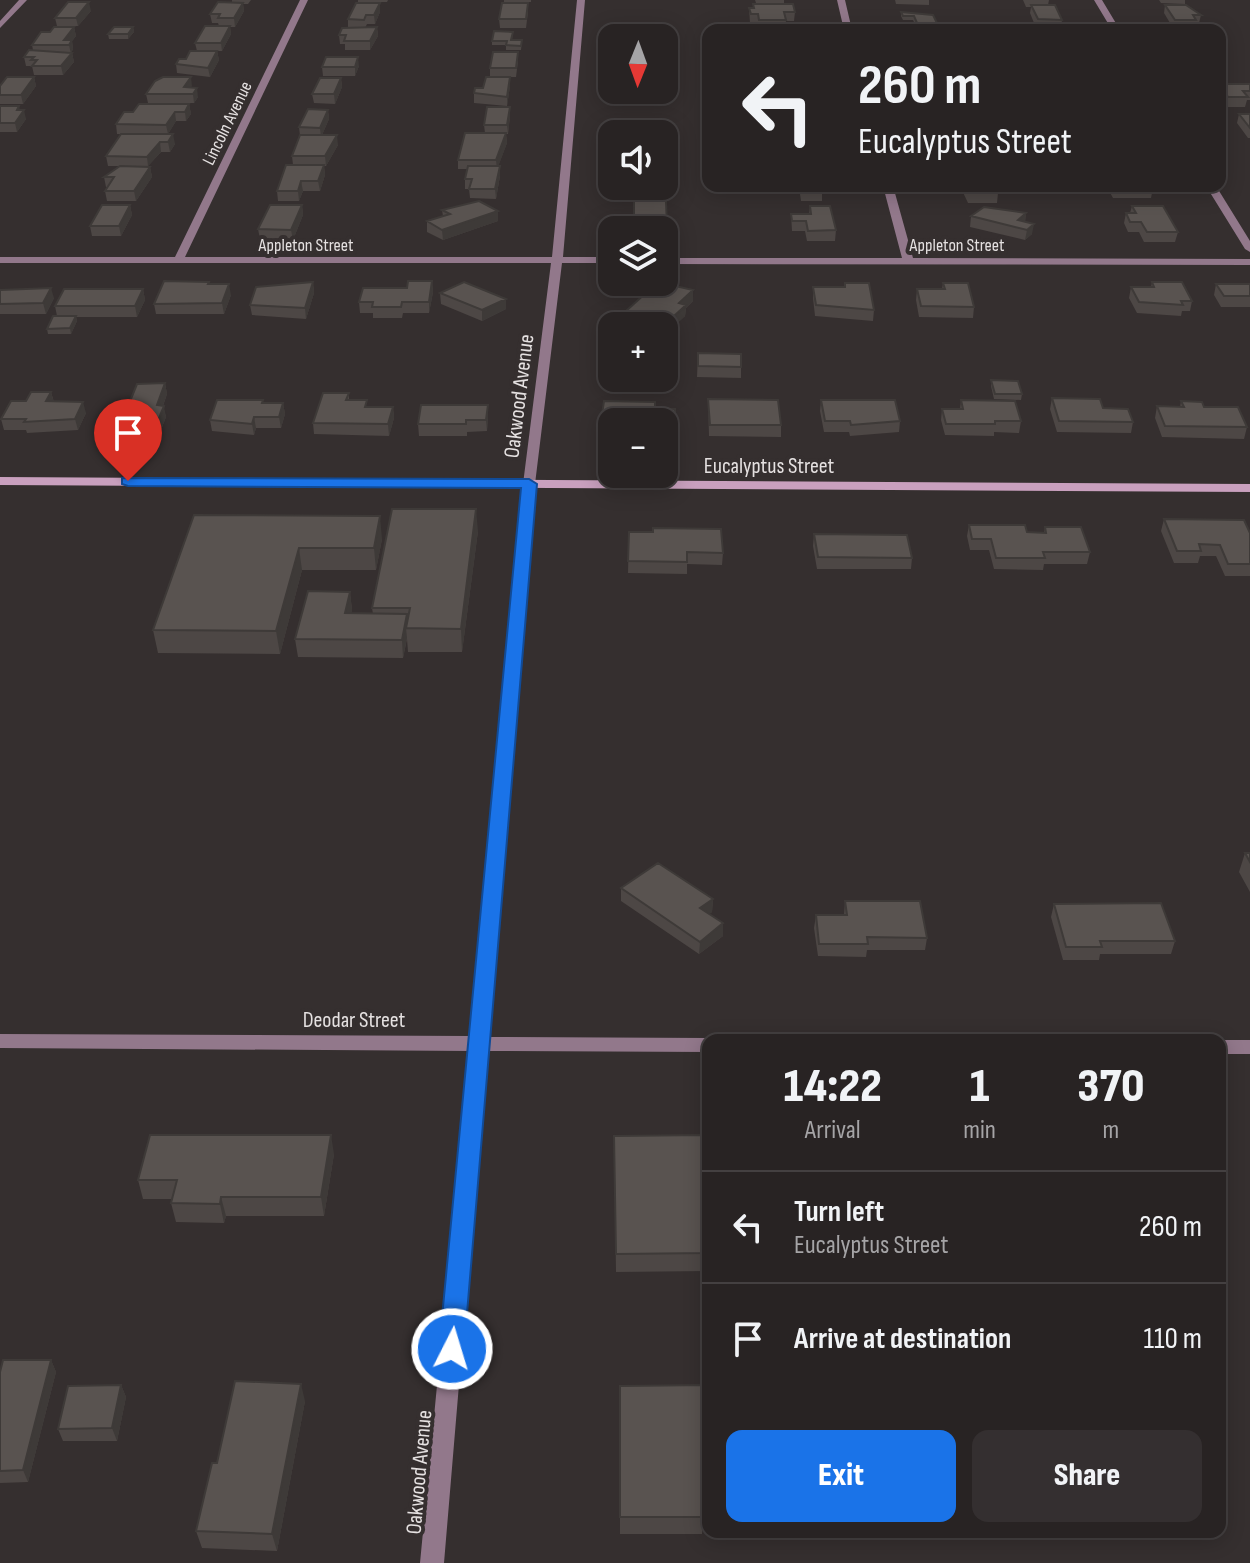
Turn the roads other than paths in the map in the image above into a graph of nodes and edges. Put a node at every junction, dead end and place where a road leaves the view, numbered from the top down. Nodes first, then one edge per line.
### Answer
1 (23, 0) edge
2 (304, 0) edge
3 (581, 0) edge
4 (841, 0) edge
5 (1098, 0) edge
6 (847, 24) edge
7 (1112, 24) edge
8 (0, 26) edge
9 (890, 192) edge
10 (1215, 192) edge
11 (1250, 249) edge
12 (0, 260) edge
13 (557, 260) junction
14 (598, 260) edge
15 (178, 261) junction
16 (678, 261) edge
17 (908, 261) junction
18 (1250, 262) edge
19 (0, 481) edge
20 (529, 484) junction
21 (1250, 488) edge
22 (0, 1041) edge
23 (480, 1043) junction
24 (702, 1045) edge
25 (1226, 1047) edge
26 (1250, 1047) edge
27 (432, 1563) edge

1 - 8 street
2 - 15 street, Lincoln Avenue
3 - 13 street, Oakwood Avenue
4 - 6 street
5 - 7 street
9 - 17 street
10 - 11 street
12 - 15 street, Appleton Street
13 - 14 street, Appleton Street
13 - 15 street, Appleton Street
13 - 20 street, Oakwood Avenue
16 - 17 street, Appleton Street
17 - 18 street, Appleton Street
19 - 20 main road, Eucalyptus Street
20 - 21 main road, Eucalyptus Street
20 - 23 street, Oakwood Avenue
22 - 23 street, Deodar Street
23 - 24 street, Deodar Street
23 - 27 street, Oakwood Avenue
25 - 26 street

